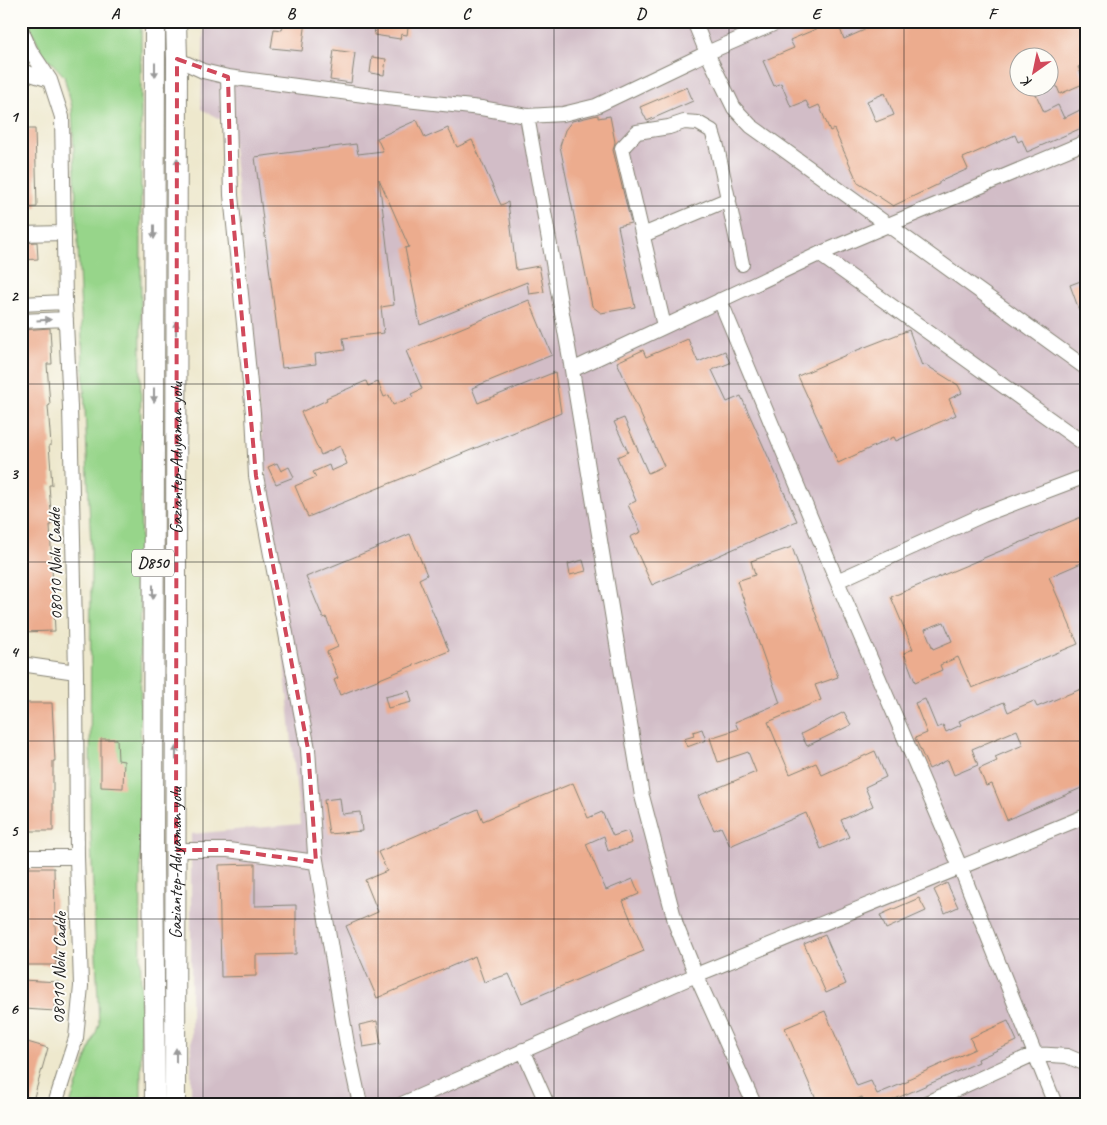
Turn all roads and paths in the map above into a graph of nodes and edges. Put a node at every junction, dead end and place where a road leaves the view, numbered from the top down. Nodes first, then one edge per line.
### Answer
1 (155, 21) edge
2 (694, 21) edge
3 (780, 21) edge
4 (176, 22) edge
5 (21, 29) edge
6 (706, 53) junction
7 (178, 59) junction
8 (21, 70) edge
9 (228, 77) junction
10 (50, 80) junction
11 (527, 116) junction
12 (1086, 142) edge
13 (729, 199) junction
14 (886, 224) junction
15 (64, 233) junction
16 (21, 234) edge
17 (643, 235) junction
18 (819, 254) junction
19 (742, 264) dead end
20 (720, 300) junction
21 (64, 302) junction
22 (21, 304) edge
23 (66, 319) junction
24 (21, 321) edge
25 (664, 326) junction
26 (1086, 368) edge
27 (572, 370) junction
28 (1086, 445) edge
29 (1086, 476) edge
30 (837, 581) junction
31 (21, 664) edge
32 (76, 672) junction
33 (1086, 816) edge
34 (176, 850) junction
35 (21, 857) edge
36 (77, 857) junction
37 (316, 862) junction
38 (961, 869) junction
39 (696, 975) junction
40 (523, 1050) junction
41 (1034, 1054) junction
42 (1086, 1064) edge
43 (55, 1104) edge
44 (155, 1104) edge
45 (176, 1104) edge
46 (360, 1104) edge
47 (402, 1104) edge
48 (547, 1104) edge
49 (754, 1104) edge
50 (924, 1104) edge
51 (1055, 1104) edge

1 -> 44 highway, Gaziantep-Adıyaman yolu / D850
2 - 6 street
3 - 6 street
4 - 7 highway, Gaziantep-Adıyaman yolu / D850
5 - 10 street, 08010 Nolu Cadde
6 - 11 street
6 - 14 street
7 - 9 street
34 -> 7 highway, Gaziantep-Adıyaman yolu / D850
8 - 10 street
9 - 11 street
9 - 37 street
10 - 15 street, 08010 Nolu Cadde
11 - 27 street
12 - 14 street
13 - 17 street
13 - 17 street
13 - 19 street
14 - 18 street
14 - 26 street
15 - 16 street
15 - 21 street, 08010 Nolu Cadde
17 - 25 street
18 - 20 street
18 - 28 street
20 - 25 street
20 - 30 street
21 - 22 street
21 - 23 street, 08010 Nolu Cadde
24 -> 23 street
23 - 32 street, 08010 Nolu Cadde
25 - 27 street
27 - 39 street
29 - 30 street
30 - 38 street
31 - 32 street
32 - 36 street, 08010 Nolu Cadde
33 - 38 street
34 - 37 street
45 -> 34 highway, Gaziantep-Adıyaman yolu / D850
35 - 36 street
36 - 43 street, 08010 Nolu Cadde
37 - 46 street
38 - 39 street
38 - 41 street
39 - 40 street
39 - 49 street
40 - 47 street
40 - 48 street
41 - 42 street
41 - 50 street
41 - 51 street

